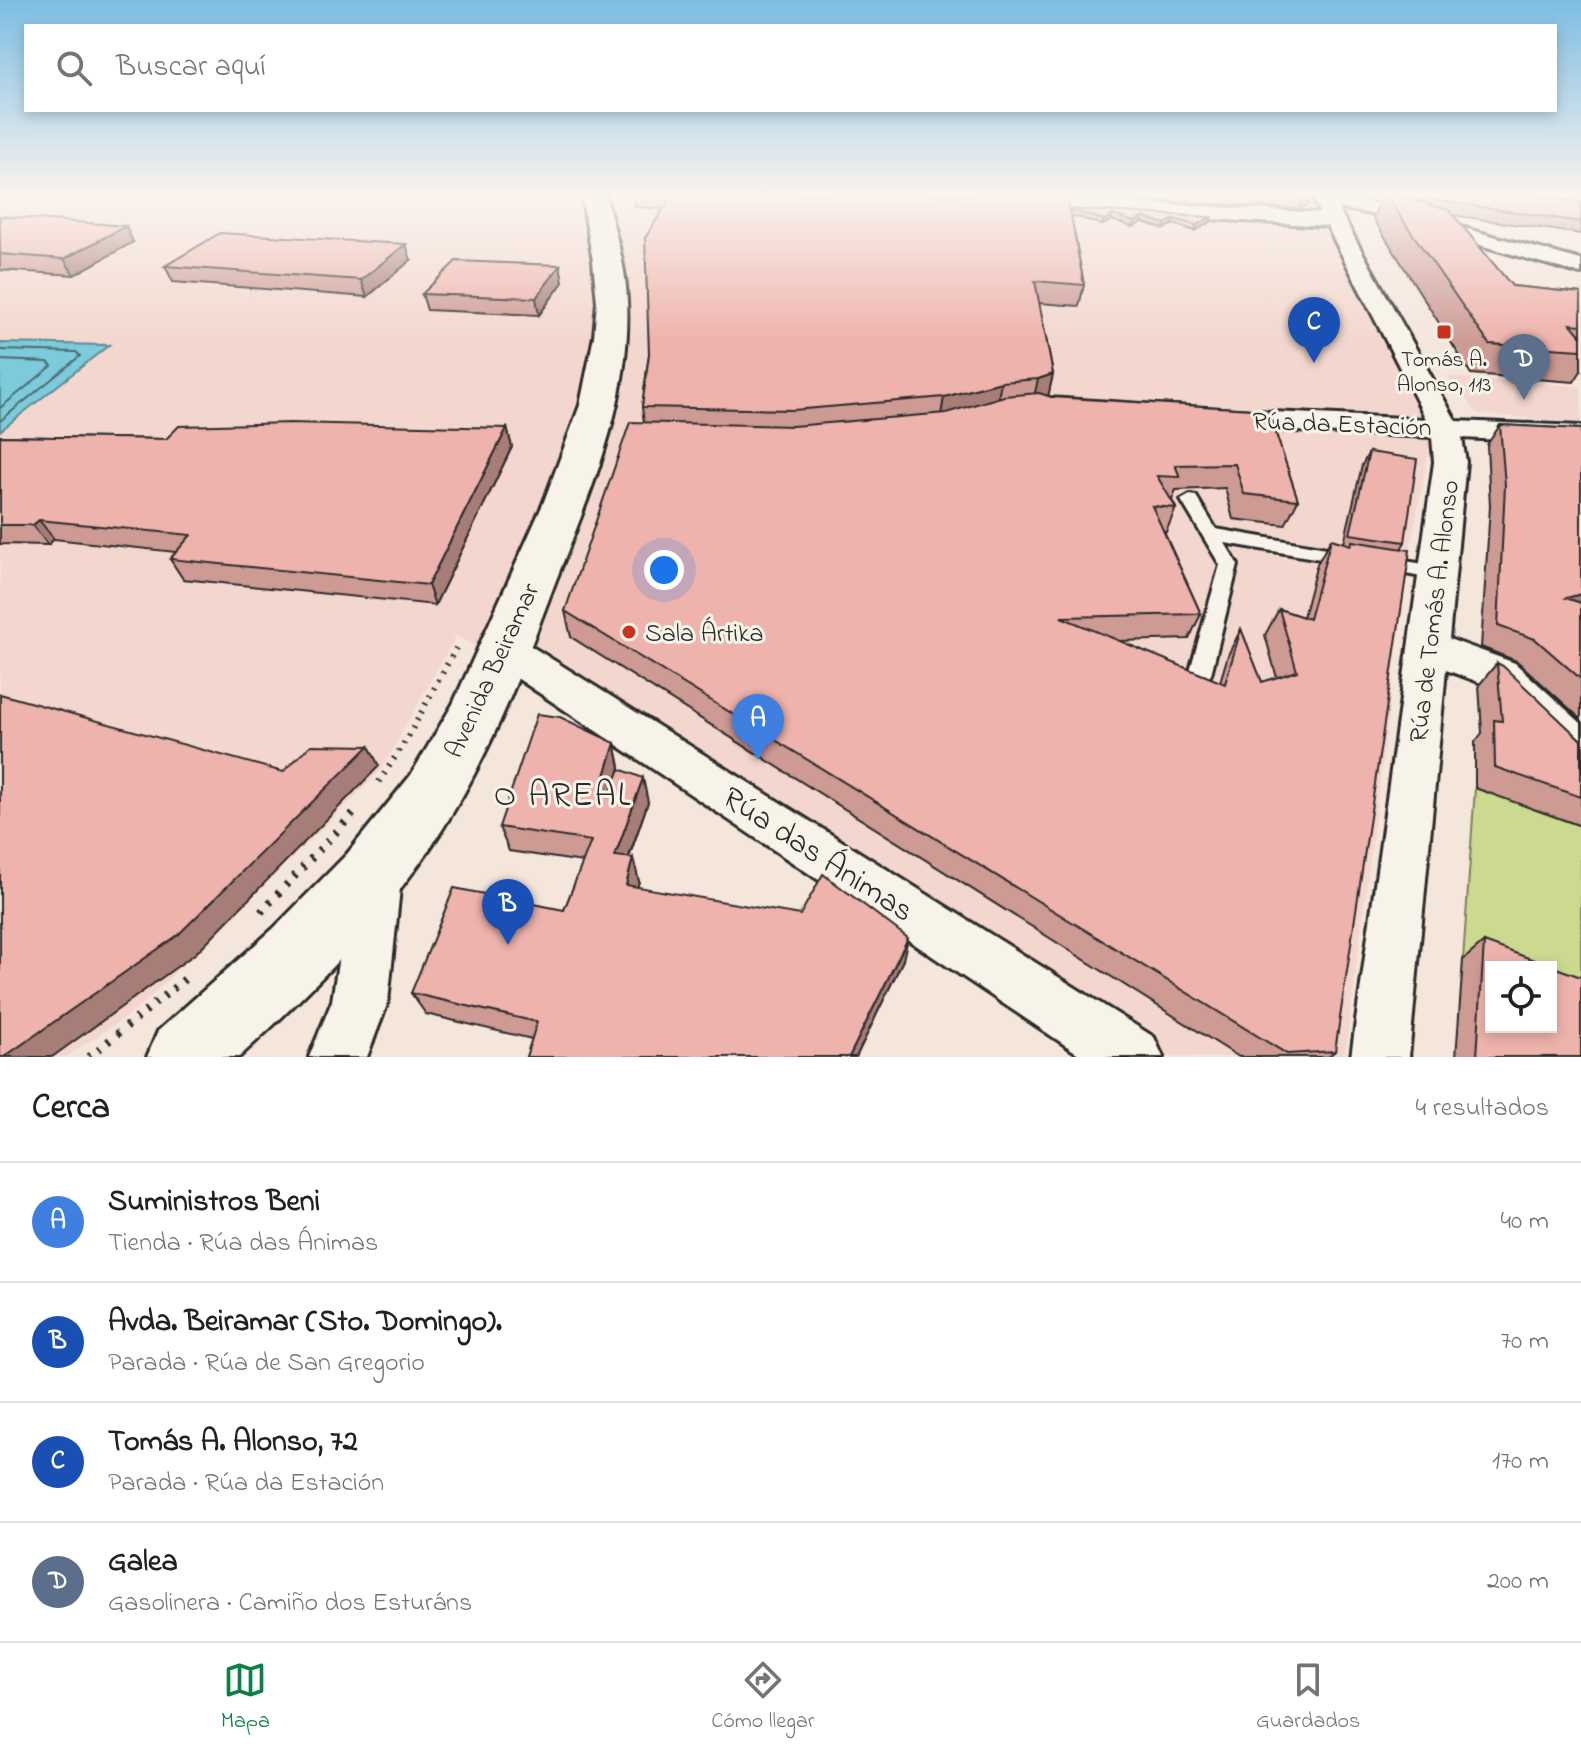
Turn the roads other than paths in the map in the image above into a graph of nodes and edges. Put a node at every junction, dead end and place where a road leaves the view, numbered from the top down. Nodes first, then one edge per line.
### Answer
1 (604, 243) edge
2 (1346, 243) edge
3 (1496, 243) edge
4 (1581, 267) edge
5 (1202, 418) edge
6 (1445, 427) junction
7 (1581, 435) edge
8 (1190, 500) dead end
9 (1210, 534) junction
10 (1438, 573) junction
11 (481, 647) junction
12 (1429, 648) junction
13 (1200, 674) edge
14 (1581, 750) edge
15 (370, 834) junction
16 (184, 1057) edge
17 (338, 1057) edge
18 (1134, 1057) edge
19 (1380, 1057) edge

1 - 11 main road, Avenida Beiramar
2 - 6 street, Rúa de Tomás A. Alonso
3 - 4 street
5 - 6 street, Rúa da Estación
6 - 7 street, Rúa da Estación
6 - 10 street, Rúa de Tomás A. Alonso
8 - 9 lane
9 - 10 lane
9 - 13 lane
10 - 12 street, Rúa de Tomás A. Alonso
11 - 15 main road, Avenida Beiramar
11 - 18 street, Rúa das Ánimas
12 - 14 street
12 - 19 street, Rúa de Tomás A. Alonso
15 - 16 main road, Avenida Beiramar
15 - 17 street

